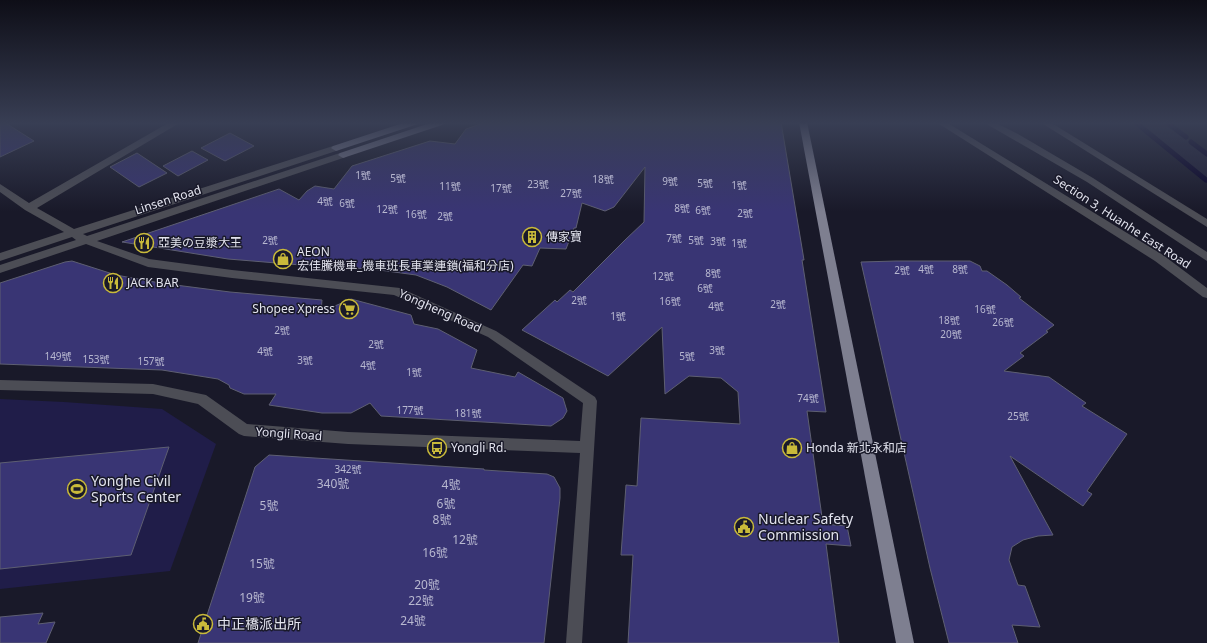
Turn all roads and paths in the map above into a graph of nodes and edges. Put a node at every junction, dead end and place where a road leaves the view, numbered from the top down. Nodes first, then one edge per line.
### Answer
1 (125, 152) edge
2 (324, 152) edge
3 (352, 152) edge
4 (809, 152) edge
5 (989, 152) edge
6 (1042, 152) edge
7 (1092, 152) edge
8 (343, 155) joint
9 (0, 187) edge
10 (29, 208) junction
11 (1207, 224) edge
12 (73, 233) junction
13 (87, 241) junction
14 (0, 257) edge
15 (1207, 257) edge
16 (0, 269) edge
17 (1207, 294) edge
18 (0, 385) edge
19 (588, 448) junction
20 (574, 643) edge
21 (905, 643) edge

1 - 10 street
2 - 12 street, Linsen Road
3 - 8 main road
4 - 21 main road
5 - 17 street, Section 3, Huanhe East Road
6 - 15 street, Section 3, Huanhe East Road
7 - 11 street
8 - 13 street, Linsen Road
9 - 10 street, Yongheng Road
10 - 12 street, Yongheng Road
12 - 13 street, Yongheng Road
12 - 14 street, Linsen Road
13 - 16 street, Linsen Road
13 - 19 street, Yongheng Road
18 - 19 street, Yongli Road
19 - 20 street, Yongheng Road

